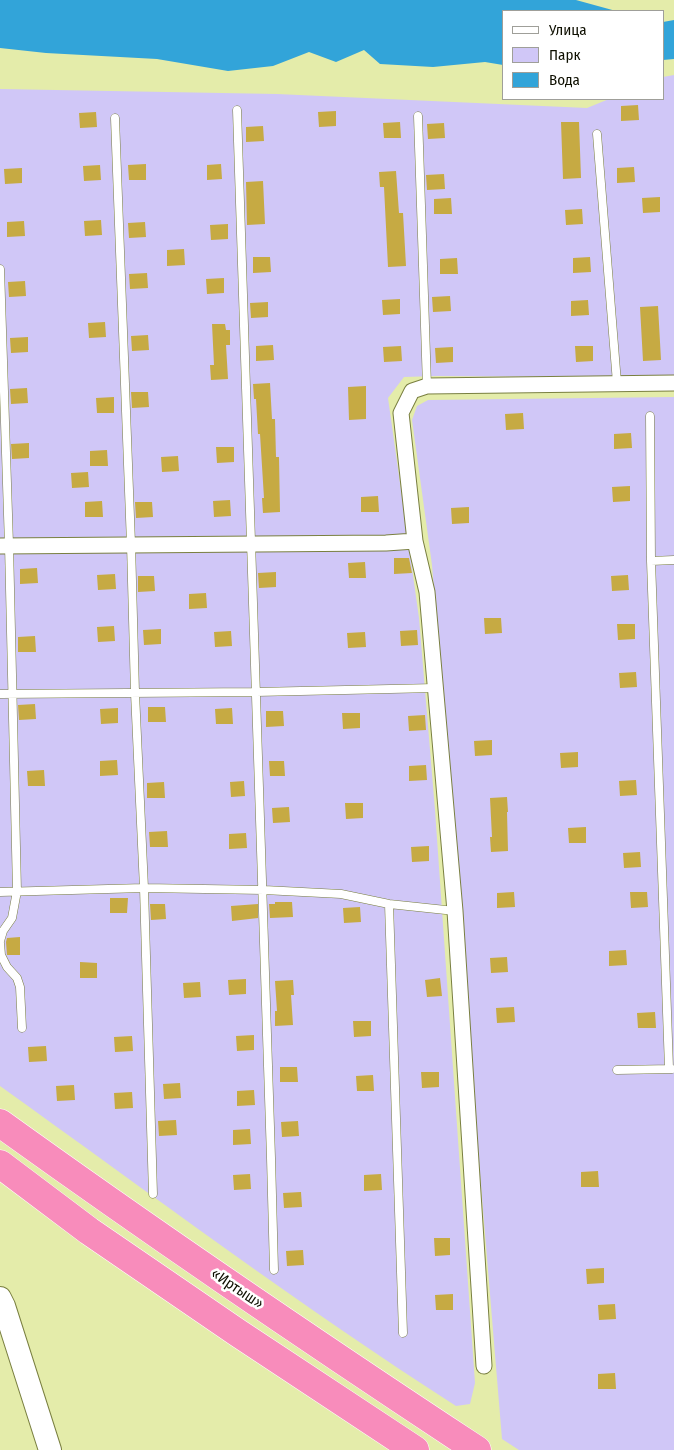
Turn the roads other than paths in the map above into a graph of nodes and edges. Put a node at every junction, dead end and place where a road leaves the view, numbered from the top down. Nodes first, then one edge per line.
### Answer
1 (237, 110) dead end
2 (418, 116) dead end
3 (115, 118) dead end
4 (597, 134) dead end
5 (0, 269) edge
6 (617, 382) junction
7 (674, 382) edge
8 (427, 386) junction
9 (650, 416) dead end
10 (415, 541) junction
11 (131, 544) junction
12 (252, 544) junction
13 (4, 546) edge
14 (674, 560) edge
15 (651, 561) junction
16 (436, 688) junction
17 (256, 692) junction
18 (135, 693) junction
19 (0, 694) edge
20 (12, 694) junction
21 (144, 888) junction
22 (264, 890) junction
23 (16, 891) junction
24 (0, 892) edge
25 (389, 904) junction
26 (455, 911) junction
27 (0, 942) edge
28 (22, 1028) dead end
29 (672, 1069) edge
30 (617, 1070) dead end
31 (0, 1123) edge
32 (0, 1164) edge
33 (153, 1194) dead end
34 (274, 1270) dead end
35 (0, 1298) edge
36 (404, 1333) dead end
37 (484, 1366) dead end
38 (50, 1450) edge
39 (415, 1450) edge
40 (478, 1450) edge

1 - 12 lane
2 - 8 lane
3 - 11 lane
4 - 6 lane
5 - 13 lane
6 - 7 street
6 - 8 street
8 - 10 street
9 - 15 lane
10 - 12 street
10 - 16 street
11 - 12 street
11 - 13 street
11 - 18 lane
12 - 17 lane
13 - 20 lane
14 - 15 lane
15 - 29 lane
16 - 17 lane
16 - 26 street
17 - 18 lane
17 - 22 lane
18 - 20 lane
18 - 21 lane
19 - 20 lane
20 - 23 lane
21 - 22 lane
21 - 23 lane
21 - 33 lane
22 - 25 lane
22 - 34 lane
23 - 24 lane
23 - 27 lane
25 - 26 lane
25 - 36 lane
26 - 37 street
27 - 28 lane
29 - 30 lane
31 - 40 highway, «Иртыш»
32 - 39 highway
35 - 38 street

